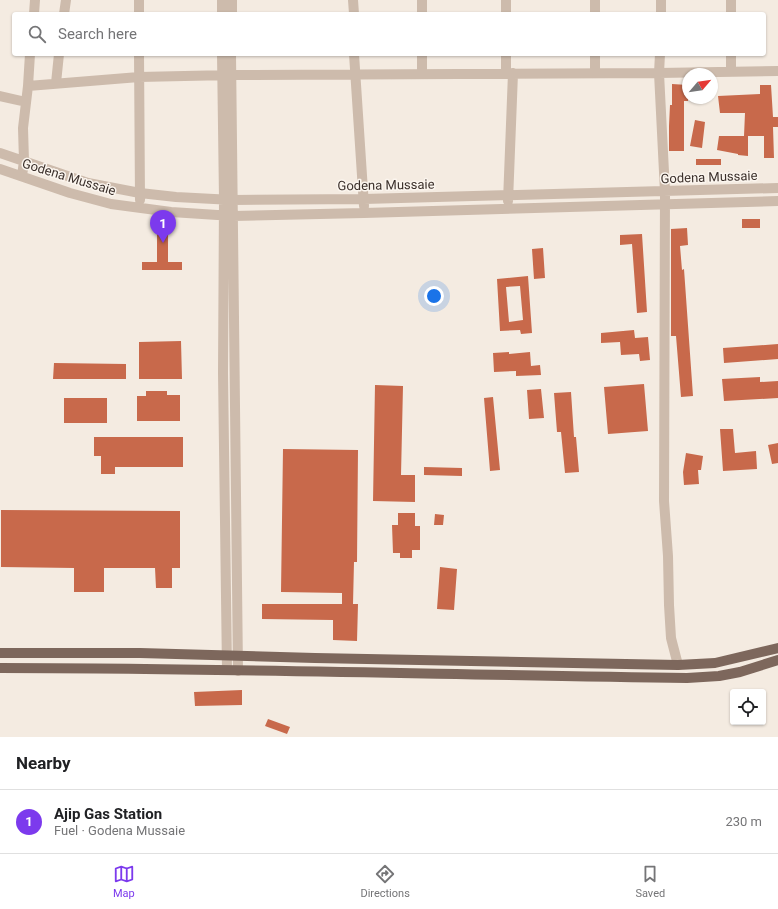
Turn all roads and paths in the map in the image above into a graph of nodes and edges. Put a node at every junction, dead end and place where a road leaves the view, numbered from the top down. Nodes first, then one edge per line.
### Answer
1 (35, 0) edge
2 (66, 0) edge
3 (139, 0) edge
4 (222, 0) edge
5 (232, 0) edge
6 (353, 0) edge
7 (422, 0) edge
8 (506, 0) edge
9 (595, 0) edge
10 (661, 0) edge
11 (730, 0) edge
12 (34, 12) edge
13 (64, 12) edge
14 (139, 12) edge
15 (222, 12) edge
16 (232, 12) edge
17 (354, 12) edge
18 (422, 12) edge
19 (506, 12) edge
20 (595, 12) edge
21 (661, 12) edge
22 (731, 12) edge
23 (30, 56) edge
24 (59, 56) edge
25 (139, 56) edge
26 (222, 56) edge
27 (231, 56) edge
28 (354, 56) edge
29 (422, 56) edge
30 (506, 56) edge
31 (595, 56) edge
32 (660, 56) edge
33 (731, 56) edge
34 (778, 71) edge
35 (731, 72) junction
36 (422, 73) junction
37 (510, 73) junction
38 (595, 73) junction
39 (659, 73) junction
40 (355, 74) junction
41 (226, 75) junction
42 (139, 77) junction
43 (56, 83) junction
44 (28, 86) junction
45 (0, 96) edge
46 (26, 102) junction
47 (0, 153) edge
48 (24, 161) junction
49 (0, 169) edge
50 (22, 176) junction
51 (778, 188) edge
52 (665, 192) junction
53 (140, 194) junction
54 (508, 196) junction
55 (229, 199) junction
56 (364, 200) junction
57 (778, 201) edge
58 (664, 204) junction
59 (140, 208) junction
60 (508, 209) junction
61 (364, 213) junction
62 (228, 216) junction
63 (778, 648) edge
64 (140, 652) junction
65 (0, 653) edge
66 (226, 656) junction
67 (238, 656) junction
68 (358, 659) junction
69 (778, 660) edge
70 (563, 663) junction
71 (678, 665) junction
72 (0, 668) edge
73 (139, 668) junction
74 (226, 670) junction
75 (238, 671) junction
76 (357, 671) junction
77 (562, 676) junction

1 - 12 street
2 - 13 street
3 - 14 street
4 - 15 street
5 - 16 street
6 - 17 street
7 - 18 street
8 - 19 street
9 - 20 street
10 - 21 street
11 - 22 street
23 - 44 street
24 - 43 street
25 - 42 street
26 - 41 street
27 - 41 street
28 - 40 street
29 - 36 street
30 - 37 street
31 - 38 street
32 - 39 street
33 - 35 street
34 - 35 street
35 - 39 street
36 - 37 street
36 - 40 street
37 - 38 street
37 - 54 street
38 - 39 street
39 - 52 street
40 - 41 street
40 - 56 street
41 - 42 street
41 - 55 street
42 - 43 street
42 - 53 street
43 - 44 street
44 - 46 street
45 - 46 street
46 - 48 street
47 - 48 street, Godena Mussaie
48 - 50 street
48 - 53 street, Godena Mussaie
49 - 50 street, Godena Mussaie
50 - 59 street, Godena Mussaie
51 - 52 street, Godena Mussaie
52 - 54 street, Godena Mussaie
52 - 58 street
53 - 55 street, Godena Mussaie
53 - 59 street
54 - 56 street, Godena Mussaie
54 - 60 street
55 - 56 street, Godena Mussaie
55 - 62 street
56 - 61 street
57 - 58 street, Godena Mussaie
58 - 60 street, Godena Mussaie
58 - 71 street
59 - 62 street, Godena Mussaie
60 - 61 street, Godena Mussaie
61 - 62 street, Godena Mussaie
62 - 66 street
62 - 67 street
63 - 71 main road
64 - 65 main road
64 - 66 main road
64 - 73 main road
66 - 67 main road
66 - 74 street
67 - 68 main road
67 - 75 street
68 - 70 main road
68 - 76 main road
69 - 77 main road
70 - 71 main road
70 - 77 main road
72 - 73 main road
73 - 74 main road
74 - 75 main road
75 - 76 main road
76 - 77 main road

